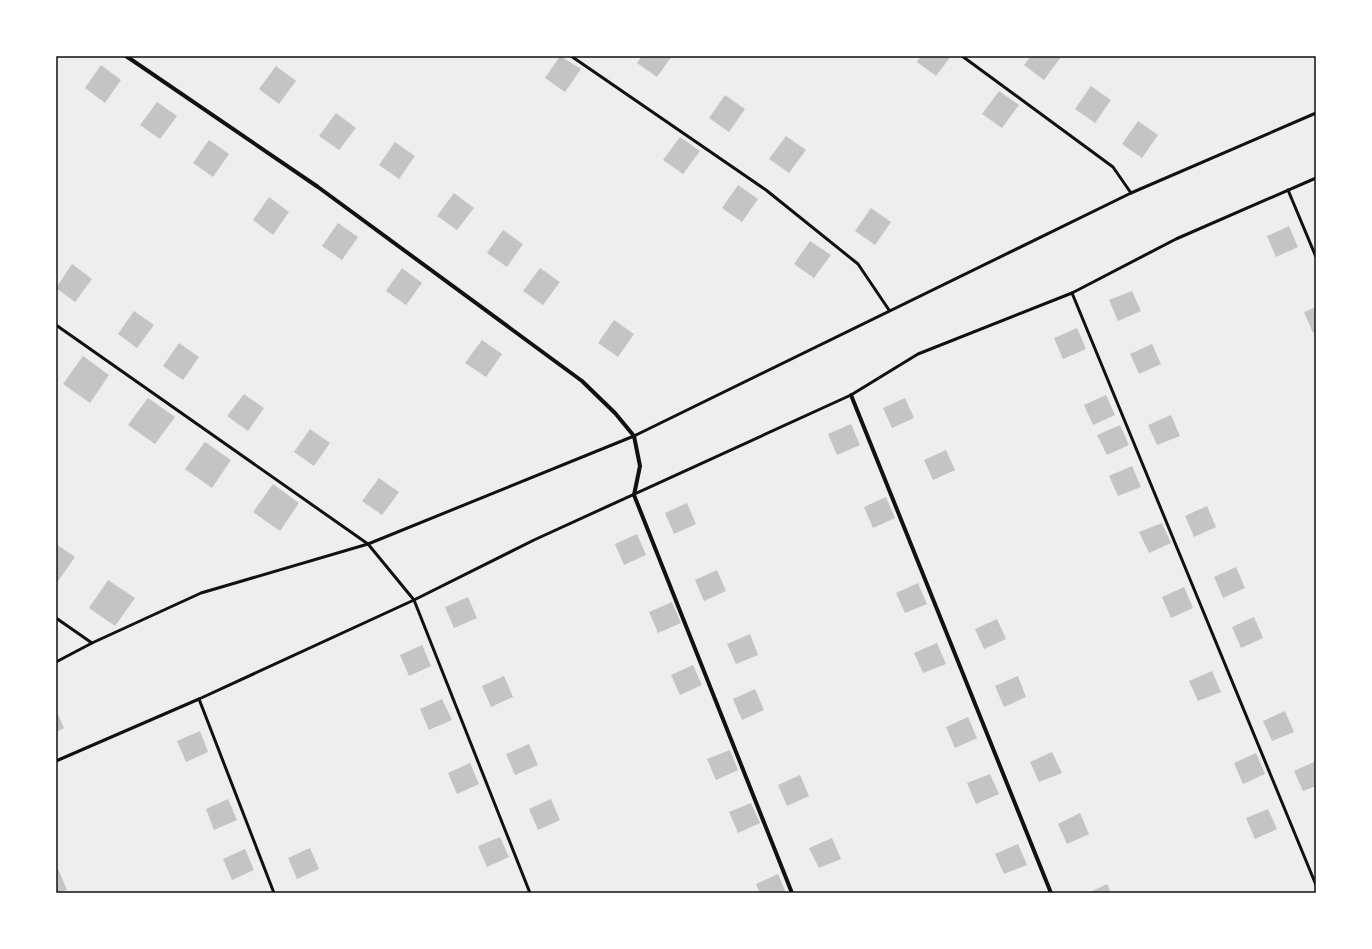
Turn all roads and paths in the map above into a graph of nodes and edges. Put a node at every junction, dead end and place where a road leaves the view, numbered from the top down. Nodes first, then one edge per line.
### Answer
1 (126, 56) edge
2 (571, 56) edge
3 (962, 56) edge
4 (1316, 113) edge
5 (1316, 178) edge
6 (1288, 190) junction
7 (1131, 193) junction
8 (1316, 257) edge
9 (1072, 293) junction
10 (889, 310) junction
11 (56, 324) edge
12 (852, 396) junction
13 (634, 436) junction
14 (634, 495) junction
15 (368, 544) junction
16 (414, 600) junction
17 (56, 618) edge
18 (92, 643) junction
19 (56, 662) edge
20 (199, 699) junction
21 (56, 761) edge
22 (1316, 885) edge
23 (274, 893) edge
24 (530, 893) edge
25 (792, 893) edge
26 (1051, 893) edge

1 - 13 street
2 - 10 lane
3 - 7 lane
4 - 7 lane
5 - 6 lane
6 - 8 lane
6 - 9 lane
7 - 10 lane
9 - 12 lane
9 - 22 lane
10 - 13 lane
11 - 15 lane
12 - 14 lane
12 - 26 street
13 - 14 street
13 - 15 lane
14 - 16 lane
14 - 25 street
15 - 16 lane
15 - 18 lane
16 - 20 lane
16 - 24 lane
17 - 18 lane
18 - 19 lane
20 - 21 lane
20 - 23 lane

